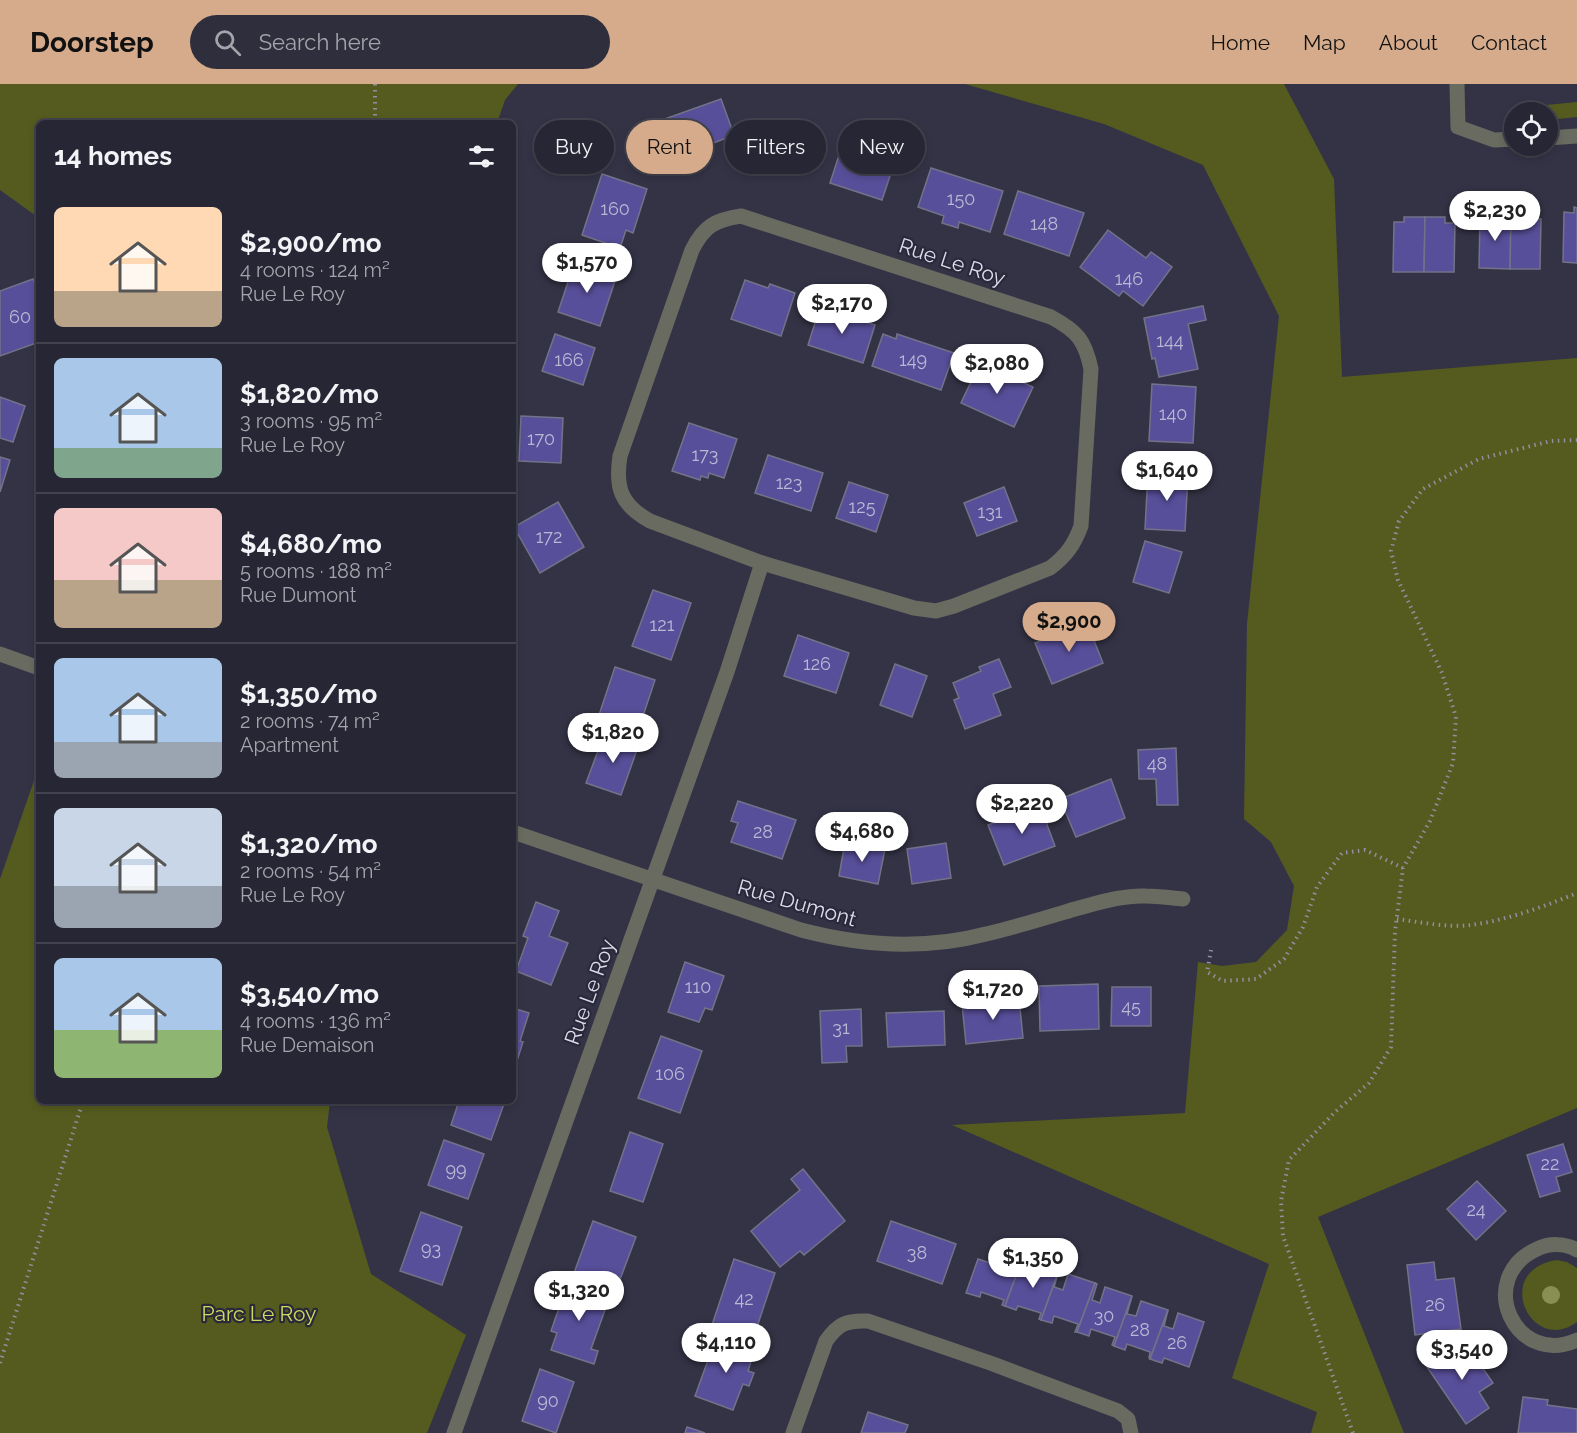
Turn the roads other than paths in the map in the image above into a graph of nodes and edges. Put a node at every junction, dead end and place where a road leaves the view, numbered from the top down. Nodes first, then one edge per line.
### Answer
1 (1457, 84) edge
2 (1577, 136) edge
3 (1558, 137) edge
4 (1504, 140) edge
5 (762, 563) junction
6 (0, 654) edge
7 (36, 667) edge
8 (516, 833) edge
9 (652, 880) junction
10 (1183, 899) dead end
11 (1577, 1250) edge
12 (1577, 1340) edge
13 (454, 1433) edge
14 (794, 1433) edge
15 (1131, 1433) edge

1 - 4 street
2 - 3 street
5 - 5 street, Rue Le Roy
5 - 9 street, Rue Le Roy
6 - 7 street
8 - 9 street, Rue Dumont
9 - 10 street, Rue Dumont
9 - 13 street, Rue Le Roy
11 - 12 street
14 - 15 street

